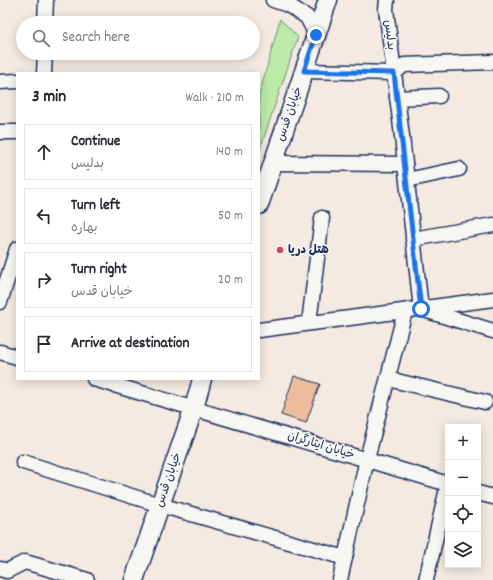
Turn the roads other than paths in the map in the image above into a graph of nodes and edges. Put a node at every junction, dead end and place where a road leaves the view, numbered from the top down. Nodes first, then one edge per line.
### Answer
1 (46, 0) edge
2 (273, 0) edge
3 (328, 0) edge
4 (387, 0) edge
5 (45, 16) edge
6 (316, 35) junction
7 (45, 60) edge
8 (493, 62) edge
9 (304, 71) junction
10 (44, 72) edge
11 (394, 73) junction
12 (16, 81) edge
13 (0, 82) edge
14 (439, 96) dead end
15 (397, 98) junction
16 (0, 132) edge
17 (16, 132) edge
18 (273, 163) junction
19 (405, 164) junction
20 (458, 169) dead end
21 (407, 180) junction
22 (260, 202) edge
23 (322, 218) dead end
24 (493, 225) edge
25 (414, 239) junction
26 (16, 254) edge
27 (493, 299) edge
28 (0, 302) edge
29 (421, 309) junction
30 (405, 311) junction
31 (309, 323) junction
32 (260, 330) edge
33 (493, 332) edge
34 (0, 352) edge
35 (16, 357) edge
36 (388, 379) junction
37 (97, 380) edge
38 (202, 380) edge
39 (485, 402) dead end
40 (194, 408) junction
41 (367, 460) junction
42 (23, 462) dead end
43 (445, 483) edge
44 (481, 493) edge
45 (445, 496) edge
46 (493, 497) edge
47 (160, 505) junction
48 (345, 558) junction
49 (0, 569) edge
50 (87, 580) edge
51 (134, 580) edge
52 (340, 580) edge
53 (426, 580) edge

1 - 5 street
2 - 6 street
3 - 6 main road, خیابان قدس
4 - 11 street, بدلیس
6 - 9 main road, خیابان قدس
7 - 10 street
8 - 11 street
9 - 11 street
9 - 18 main road, خیابان قدس
11 - 15 street, بدلیس
12 - 13 street
14 - 15 street
15 - 19 street, بدلیس
16 - 17 street
18 - 19 street
18 - 22 main road, خیابان قدس
19 - 21 street, بدلیس
20 - 21 street
21 - 25 street, بدلیس
23 - 31 street
24 - 25 street
25 - 29 street, بدلیس
26 - 28 street
27 - 29 street
29 - 30 street
29 - 33 street
30 - 31 street
30 - 36 street
31 - 32 street
34 - 35 street
36 - 39 street
36 - 41 street
37 - 40 street, خیابان ایثارگران
38 - 40 main road, خیابان قدس
40 - 41 street, خیابان ایثارگران
40 - 47 main road, خیابان قدس
41 - 43 street, خیابان ایثارگران
41 - 48 street
42 - 47 street
44 - 46 street
45 - 53 street
47 - 48 street
47 - 51 main road, خیابان قدس
48 - 52 street
49 - 50 street

